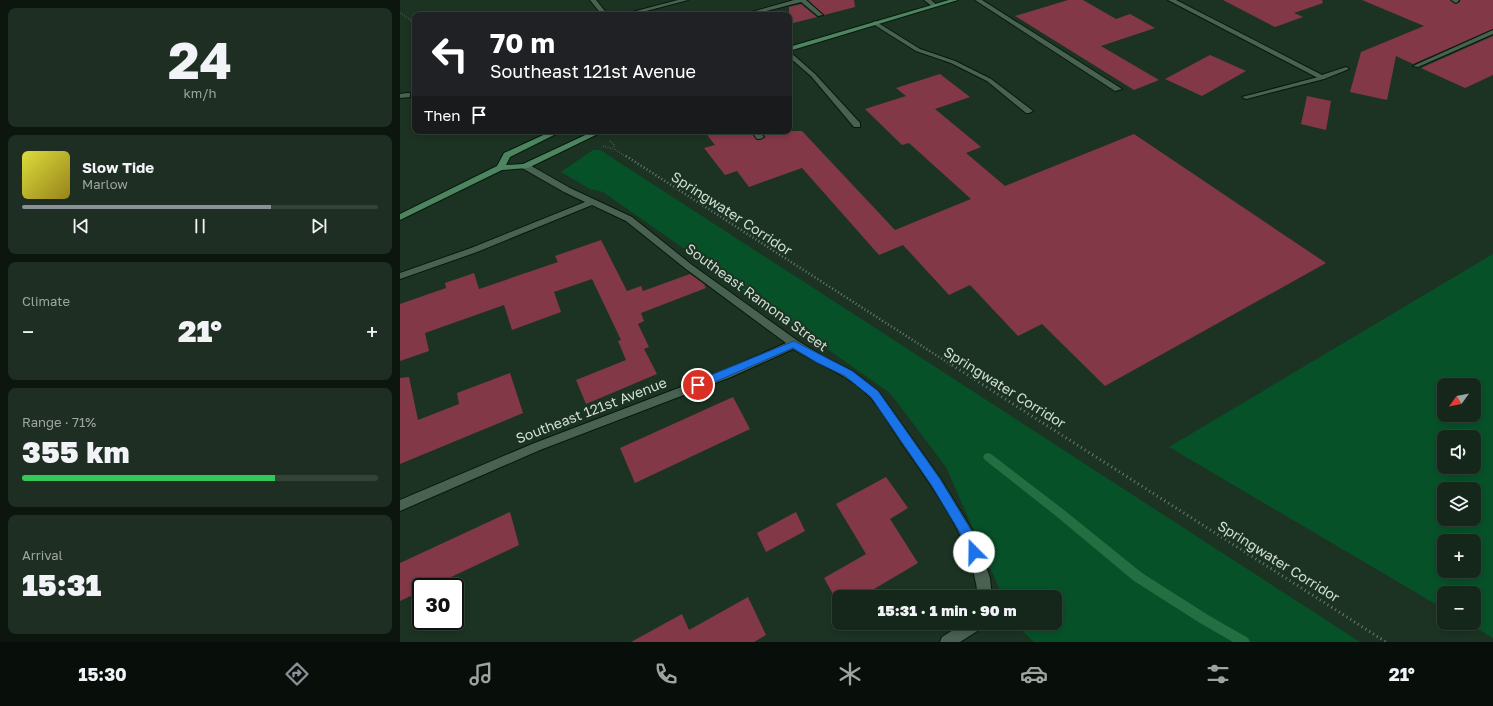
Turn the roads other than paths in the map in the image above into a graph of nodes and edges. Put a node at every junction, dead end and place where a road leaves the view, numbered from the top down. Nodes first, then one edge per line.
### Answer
1 (593, 0) edge
2 (685, 0) edge
3 (801, 0) edge
4 (927, 0) edge
5 (955, 0) edge
6 (978, 0) edge
7 (1171, 0) edge
8 (935, 6) junction
9 (603, 12) edge
10 (636, 12) edge
11 (755, 12) edge
12 (820, 15) dead end
13 (875, 23) junction
14 (1493, 32) edge
15 (792, 48) edge
16 (792, 56) edge
17 (1416, 66) dead end
18 (1346, 68) dead end
19 (1322, 78) junction
20 (1118, 89) dead end
21 (1246, 97) dead end
22 (1029, 111) dead end
23 (857, 125) dead end
24 (552, 134) edge
25 (594, 134) edge
26 (525, 166) junction
27 (500, 168) junction
28 (591, 202) junction
29 (400, 217) edge
30 (400, 276) edge
31 (794, 344) junction
32 (400, 506) edge
33 (984, 590) edge
34 (965, 630) edge
35 (947, 642) edge

1 - 9 street
2 - 10 street
3 - 11 street
3 - 12 street
4 - 8 street
5 - 8 main road
6 - 20 street
7 - 19 street
8 - 13 main road
13 - 15 main road
13 - 22 street
14 - 17 street
16 - 23 street
18 - 19 street
19 - 21 street
24 - 27 main road
25 - 26 main road
26 - 27 main road
26 - 28 street, Southeast Ramona Street
27 - 29 main road
28 - 30 street
28 - 31 street, Southeast Ramona Street
31 - 32 street, Southeast 121st Avenue
31 - 33 street, Southeast Ramona Street
34 - 35 street

